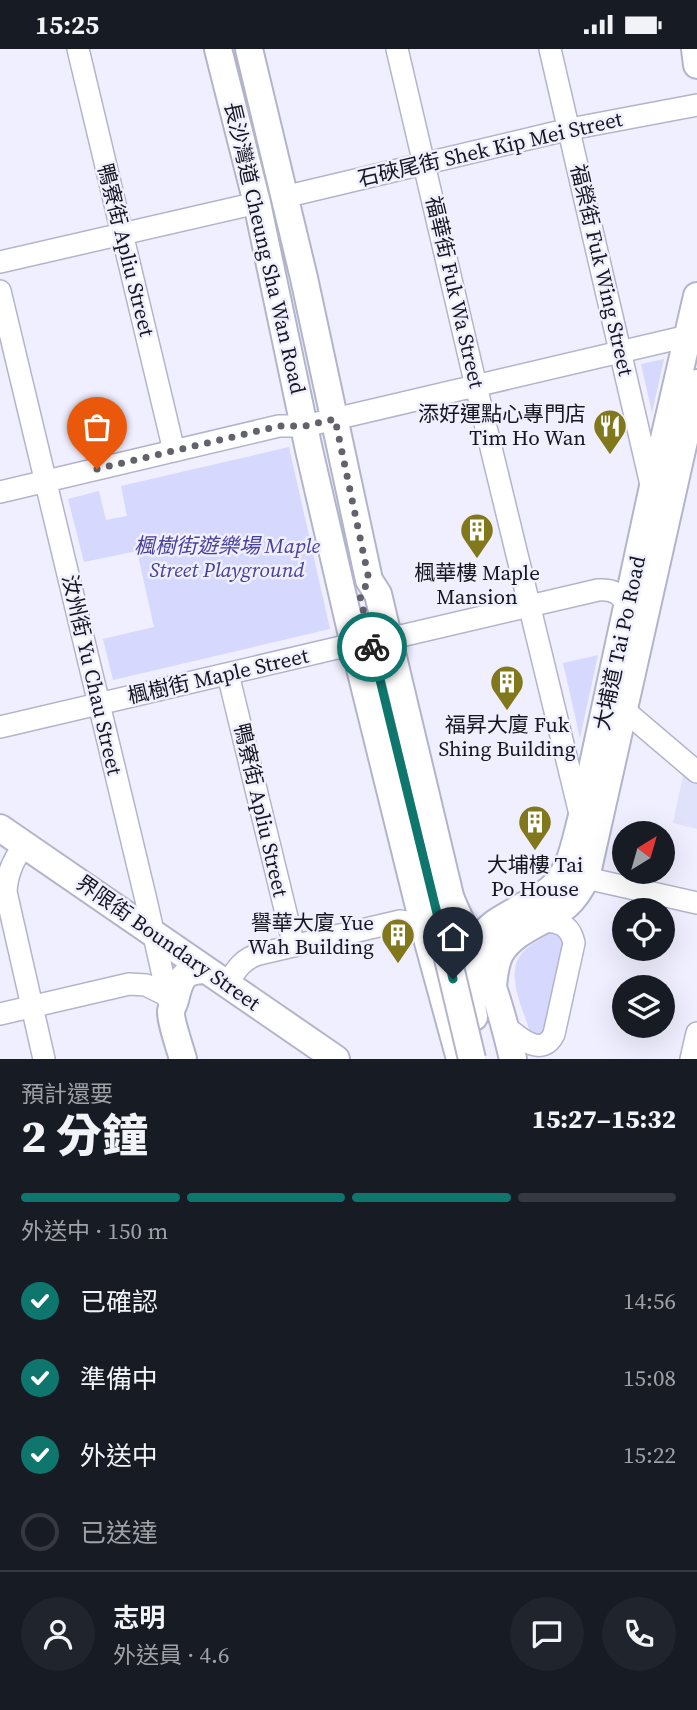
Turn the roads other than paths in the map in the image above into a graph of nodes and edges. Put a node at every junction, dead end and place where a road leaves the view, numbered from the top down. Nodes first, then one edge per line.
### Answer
1 (78, 49) edge
2 (218, 49) edge
3 (249, 49) edge
4 (397, 49) edge
5 (550, 49) edge
6 (697, 105) edge
7 (570, 129) junction
8 (425, 163) junction
9 (284, 197) junction
10 (257, 202) junction
11 (122, 234) junction
12 (0, 262) edge
13 (0, 291) edge
14 (697, 296) edge
15 (688, 336) junction
16 (620, 351) junction
17 (697, 383) edge
18 (476, 386) junction
19 (335, 419) junction
20 (305, 426) junction
21 (691, 441) edge
22 (174, 451) junction
23 (46, 481) junction
24 (652, 491) junction
25 (0, 492) edge
26 (365, 588) junction
27 (530, 605) junction
28 (627, 609) junction
29 (388, 639) junction
30 (354, 644) junction
31 (228, 674) junction
32 (99, 704) junction
33 (624, 710) junction
34 (0, 727) edge
35 (697, 772) edge
36 (581, 820) junction
37 (0, 828) edge
38 (25, 845) junction
39 (586, 877) junction
40 (697, 903) edge
41 (540, 922) junction
42 (425, 931) junction
43 (154, 934) junction
44 (294, 946) junction
45 (474, 947) junction
46 (217, 977) junction
47 (493, 986) junction
48 (169, 1004) junction
49 (31, 1007) junction
50 (0, 1014) edge
51 (504, 1025) junction
52 (697, 1033) edge
53 (44, 1059) edge
54 (183, 1059) edge
55 (336, 1059) edge
56 (460, 1059) edge
57 (472, 1059) edge
58 (482, 1059) edge
59 (513, 1059) edge
60 (691, 1059) edge

1 - 11 street, 鴨寮街 Apliu Street
2 - 10 main road, 長沙灣道 Cheung Sha Wan Road
3 - 9 main road, 長沙灣道 Cheung Sha Wan Road
4 - 8 street, 福華街 Fuk Wa Street
5 - 7 street, 福榮街 Fuk Wing Street
6 - 7 street, 石硤尾街 Shek Kip Mei Street
7 - 8 street, 石硤尾街 Shek Kip Mei Street
7 - 16 street, 福榮街 Fuk Wing Street
8 - 9 street, 石硤尾街 Shek Kip Mei Street
8 - 18 street, 福華街 Fuk Wa Street
9 - 19 main road, 長沙灣道 Cheung Sha Wan Road
10 - 11 street
10 - 20 main road, 長沙灣道 Cheung Sha Wan Road
11 - 12 street
11 - 22 street, 鴨寮街 Apliu Street
13 - 23 street, 汝州街 Yu Chau Street
14 - 15 main road, 大埔道 Tai Po Road
15 - 16 street
15 - 24 main road, 大埔道 Tai Po Road
16 - 18 street
16 - 24 street, 福榮街 Fuk Wing Street
17 - 21 main road, 大埔道 Tai Po Road
18 - 19 street
18 - 27 street, 福華街 Fuk Wa Street
19 - 20 street
19 - 26 main road, 長沙灣道 Cheung Sha Wan Road
20 - 22 street
20 - 30 main road, 長沙灣道 Cheung Sha Wan Road
21 - 33 main road, 大埔道 Tai Po Road
22 - 23 street
23 - 25 street
23 - 32 street, 汝州街 Yu Chau Street
24 - 28 main road, 大埔道 Tai Po Road
26 - 29 main road, 長沙灣道 Cheung Sha Wan Road
26 - 57 main road, bridge
27 - 28 street
27 - 29 street
27 - 36 street, 福華街 Fuk Wa Street
28 - 36 main road, 大埔道 Tai Po Road
29 - 45 main road, 長沙灣道 Cheung Sha Wan Road
30 - 31 street, 楓樹街 Maple Street
30 - 42 main road, 長沙灣道 Cheung Sha Wan Road
31 - 32 street, 楓樹街 Maple Street
31 - 44 street, 鴨寮街 Apliu Street
32 - 34 street, 楓樹街 Maple Street
32 - 43 street, 汝州街 Yu Chau Street
33 - 35 street
33 - 39 main road, 大埔道 Tai Po Road
36 - 45 main road, 大埔道 Tai Po Road
37 - 38 main road, 界限街 Boundary Street
38 - 43 main road, 界限街 Boundary Street
38 - 49 street
39 - 40 street
39 - 41 main road, 大埔道 Tai Po Road
41 - 47 main road, 大埔道 Tai Po Road
41 - 51 street
42 - 44 street
42 - 56 main road, 長沙灣道 Cheung Sha Wan Road
43 - 46 main road, 界限街 Boundary Street
43 - 48 street, 汝州街 Yu Chau Street
44 - 46 street
45 - 47 main road, 長沙灣道 Cheung Sha Wan Road
45 - 58 main road
46 - 48 main road
46 - 55 main road, 界限街 Boundary Street
47 - 51 main road, 長沙灣道 Cheung Sha Wan Road
48 - 49 street
48 - 54 main road, 汝州街 Yu Chau Street
49 - 50 street
49 - 53 street
51 - 59 main road, 長沙灣道 Cheung Sha Wan Road
52 - 60 street

